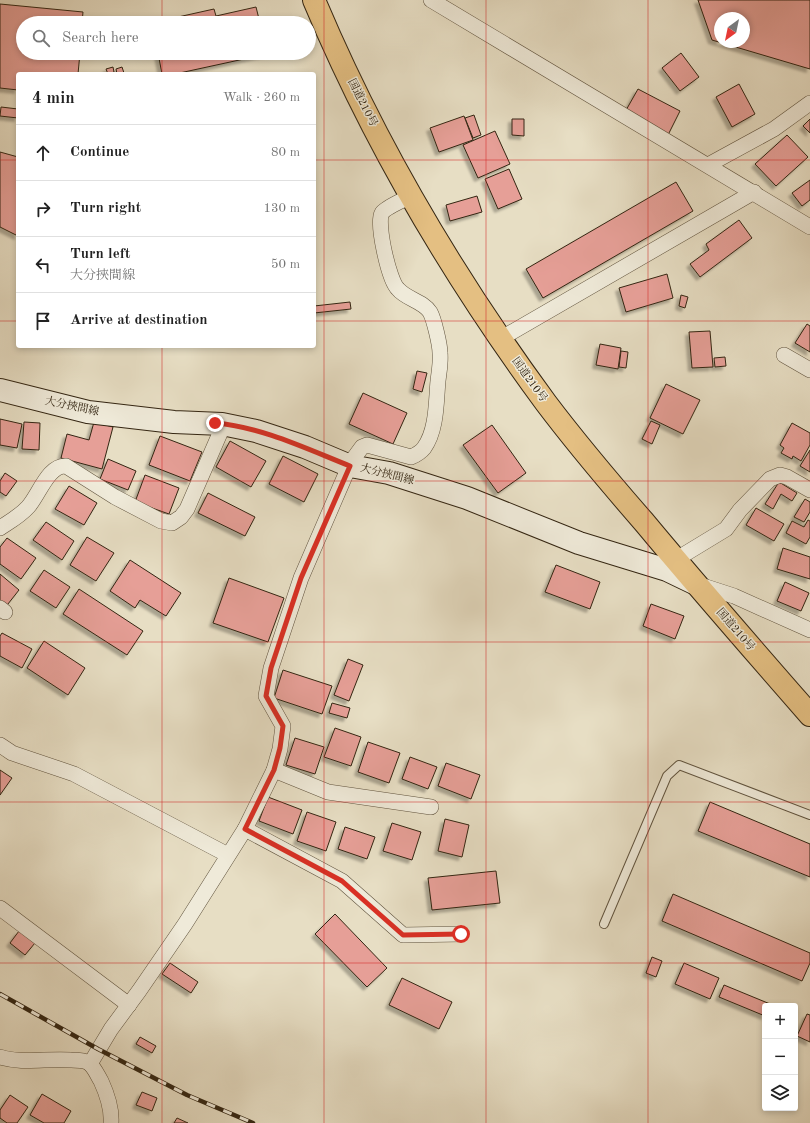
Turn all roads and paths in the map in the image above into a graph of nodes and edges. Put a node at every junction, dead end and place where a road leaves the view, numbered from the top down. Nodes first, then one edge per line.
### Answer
1 (314, 0) edge
2 (438, 2) edge
3 (810, 103) edge
4 (708, 165) junction
5 (754, 192) junction
6 (411, 196) junction
7 (810, 226) edge
8 (500, 339) junction
9 (784, 355) dead end
10 (810, 370) edge
11 (0, 390) edge
12 (224, 424) junction
13 (350, 466) junction
14 (810, 490) edge
15 (0, 512) edge
16 (14, 518) junction
17 (0, 528) edge
18 (675, 560) junction
19 (694, 583) junction
20 (810, 630) edge
21 (810, 715) edge
22 (0, 745) edge
23 (274, 770) junction
24 (431, 807) dead end
25 (810, 815) edge
26 (245, 829) junction
27 (228, 855) junction
28 (0, 908) edge
29 (604, 924) dead end
30 (461, 934) dead end
31 (129, 1005) junction
32 (0, 1057) edge
33 (90, 1064) junction
34 (111, 1123) edge

1 - 6 highway, 国道210号
2 - 4 street
3 - 4 street
4 - 5 street
5 - 7 street
5 - 8 street
6 - 8 highway, 国道210号
6 - 13 street
8 - 18 highway, 国道210号
9 - 10 street
11 - 12 main road, 大分挾間線
12 - 13 main road, 大分挾間線
12 - 16 street
13 - 19 main road, 大分挾間線
13 - 23 street
14 - 18 street
15 - 16 street
16 - 17 street
18 - 19 highway, 国道210号
19 - 20 street
19 - 21 highway, 国道210号
22 - 27 street
23 - 24 street
23 - 26 street
25 - 29 lane
26 - 27 street
26 - 30 street
27 - 31 street
28 - 31 street
31 - 33 street
32 - 33 street
33 - 34 street

